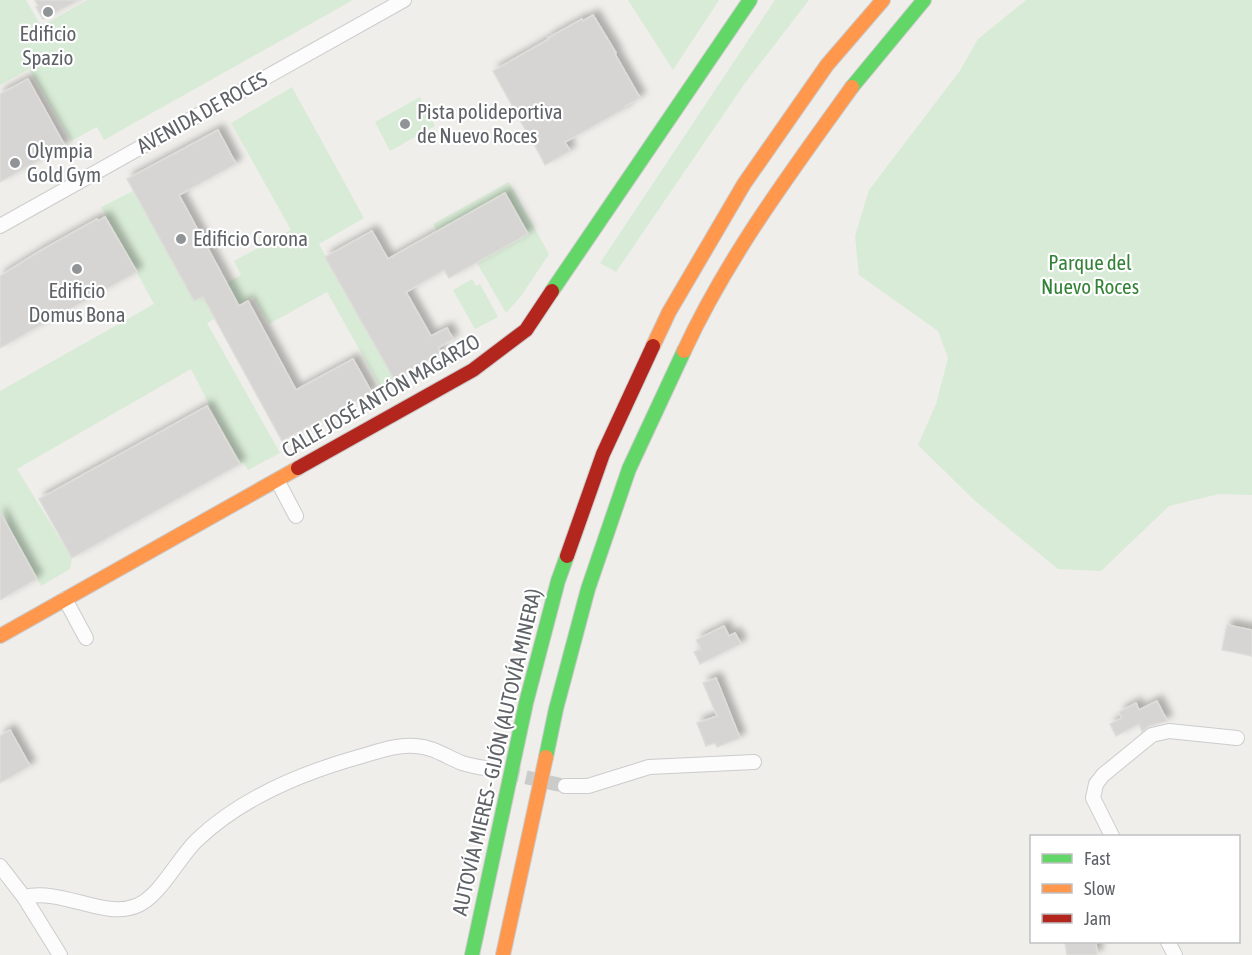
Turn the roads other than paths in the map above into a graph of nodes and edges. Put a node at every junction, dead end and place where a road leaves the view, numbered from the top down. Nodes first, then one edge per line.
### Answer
1 (404, 0) edge
2 (750, 0) edge
3 (883, 0) edge
4 (924, 0) edge
5 (0, 226) edge
6 (277, 480) junction
7 (296, 516) dead end
8 (65, 599) junction
9 (0, 636) edge
10 (86, 638) dead end
11 (1237, 738) dead end
12 (754, 762) dead end
13 (485, 768) tunnel mouth
14 (565, 786) tunnel mouth
15 (1111, 835) edge
16 (0, 867) edge
17 (24, 897) junction
18 (56, 954) edge
19 (472, 955) edge
20 (503, 955) edge

1 - 5 street, AVENIDA DE ROCES
2 - 6 main road, CALLE JOSÉ ANTÓN MAGARZO
3 - 19 main road, AUTOVÍA MIERES - GIJÓN (AUTOVÍA MINERA)
4 - 20 main road
6 - 7 street
6 - 8 main road, CALLE JOSÉ ANTÓN MAGARZO
8 - 9 main road, CALLE JOSÉ ANTÓN MAGARZO
8 - 10 street
11 - 15 street
12 - 14 street
13 - 17 street
16 - 17 street
17 - 18 street

